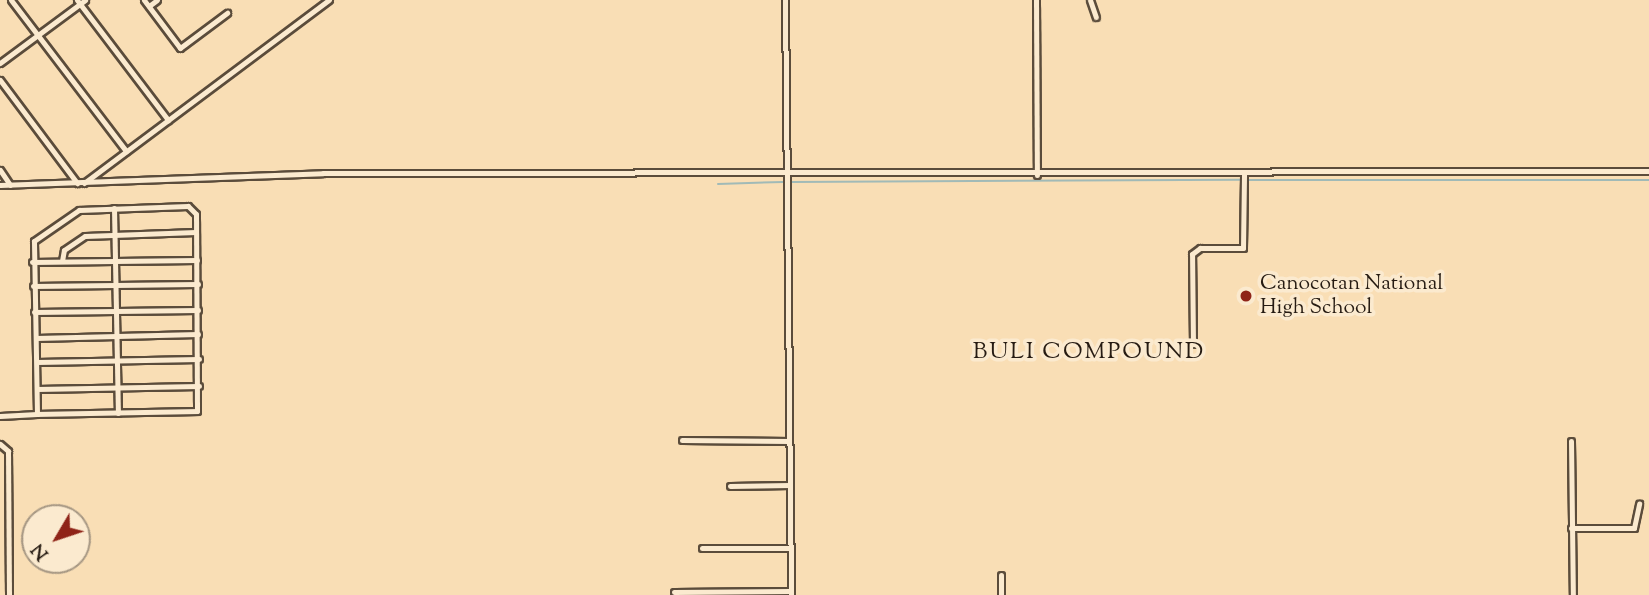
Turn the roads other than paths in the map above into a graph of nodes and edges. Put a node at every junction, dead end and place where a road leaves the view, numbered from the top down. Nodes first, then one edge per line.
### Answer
1 (11, 0) edge
2 (144, 0) edge
3 (158, 0) edge
4 (329, 0) edge
5 (785, 0) edge
6 (1036, 0) edge
7 (1090, 0) edge
8 (80, 1) edge
9 (149, 6) junction
10 (227, 13) dead end
11 (1096, 17) dead end
12 (38, 35) junction
13 (0, 63) edge
14 (0, 80) edge
15 (168, 120) junction
16 (126, 151) junction
17 (0, 170) edge
18 (1649, 171) edge
19 (1244, 174) junction
20 (1037, 175) junction
21 (789, 176) junction
22 (80, 183) junction
23 (0, 185) edge
24 (10, 185) junction
25 (114, 208) junction
26 (196, 232) junction
27 (114, 235) junction
28 (115, 260) junction
29 (197, 260) junction
30 (62, 261) junction
31 (32, 262) junction
32 (198, 284) junction
33 (115, 285) junction
34 (33, 286) junction
35 (115, 309) junction
36 (198, 310) junction
37 (34, 312) junction
38 (116, 334) junction
39 (198, 334) junction
40 (36, 338) junction
41 (1194, 344) dead end
42 (199, 359) junction
43 (117, 361) junction
44 (37, 362) junction
45 (117, 386) junction
46 (199, 386) junction
47 (37, 389) junction
48 (118, 413) junction
49 (37, 414) junction
50 (0, 416) edge
51 (682, 440) dead end
52 (789, 441) junction
53 (1571, 441) dead end
54 (0, 444) edge
55 (8, 474) junction
56 (0, 475) edge
57 (790, 485) junction
58 (730, 486) dead end
59 (0, 502) edge
60 (9, 502) junction
61 (1639, 504) dead end
62 (0, 528) edge
63 (8, 528) junction
64 (1571, 528) junction
65 (702, 548) dead end
66 (790, 548) junction
67 (1001, 575) dead end
68 (0, 589) edge
69 (8, 592) edge
70 (674, 592) dead end
71 (791, 593) edge
72 (1001, 595) edge
73 (1573, 595) edge

1 - 12 street
2 - 9 street
3 - 9 street
4 - 15 street
5 - 21 street
6 - 20 street
7 - 11 street
8 - 12 street
8 - 15 street
9 - 10 street
12 - 13 street
12 - 16 street
14 - 22 street
15 - 16 street
16 - 22 street
17 - 24 street
18 - 19 street
19 - 20 street
19 - 41 street
20 - 21 street
21 - 22 street
21 - 52 street
22 - 24 street
23 - 24 street
25 - 26 street
25 - 27 street
25 - 31 street
26 - 27 street
26 - 29 street
27 - 28 street
27 - 30 street
28 - 29 street
28 - 30 street
28 - 33 street
29 - 32 street
30 - 31 street
31 - 34 street
32 - 33 street
32 - 36 street
33 - 34 street
33 - 35 street
34 - 37 street
35 - 36 street
35 - 37 street
35 - 38 street
36 - 39 street
37 - 40 street
38 - 39 street
38 - 40 street
38 - 43 street
39 - 42 street
40 - 44 street
42 - 43 street
42 - 46 street
43 - 44 street
43 - 45 street
44 - 47 street
45 - 46 street
45 - 47 street
45 - 48 street
46 - 48 street
47 - 49 street
48 - 49 street
49 - 50 street
51 - 52 street
52 - 57 street
53 - 64 street
54 - 55 street
55 - 56 street
55 - 60 street
57 - 58 street
57 - 66 street
59 - 60 street
60 - 63 street
61 - 64 street
62 - 63 street
63 - 69 street
64 - 73 street
65 - 66 street
66 - 71 street
67 - 72 street
68 - 69 street
70 - 71 street

